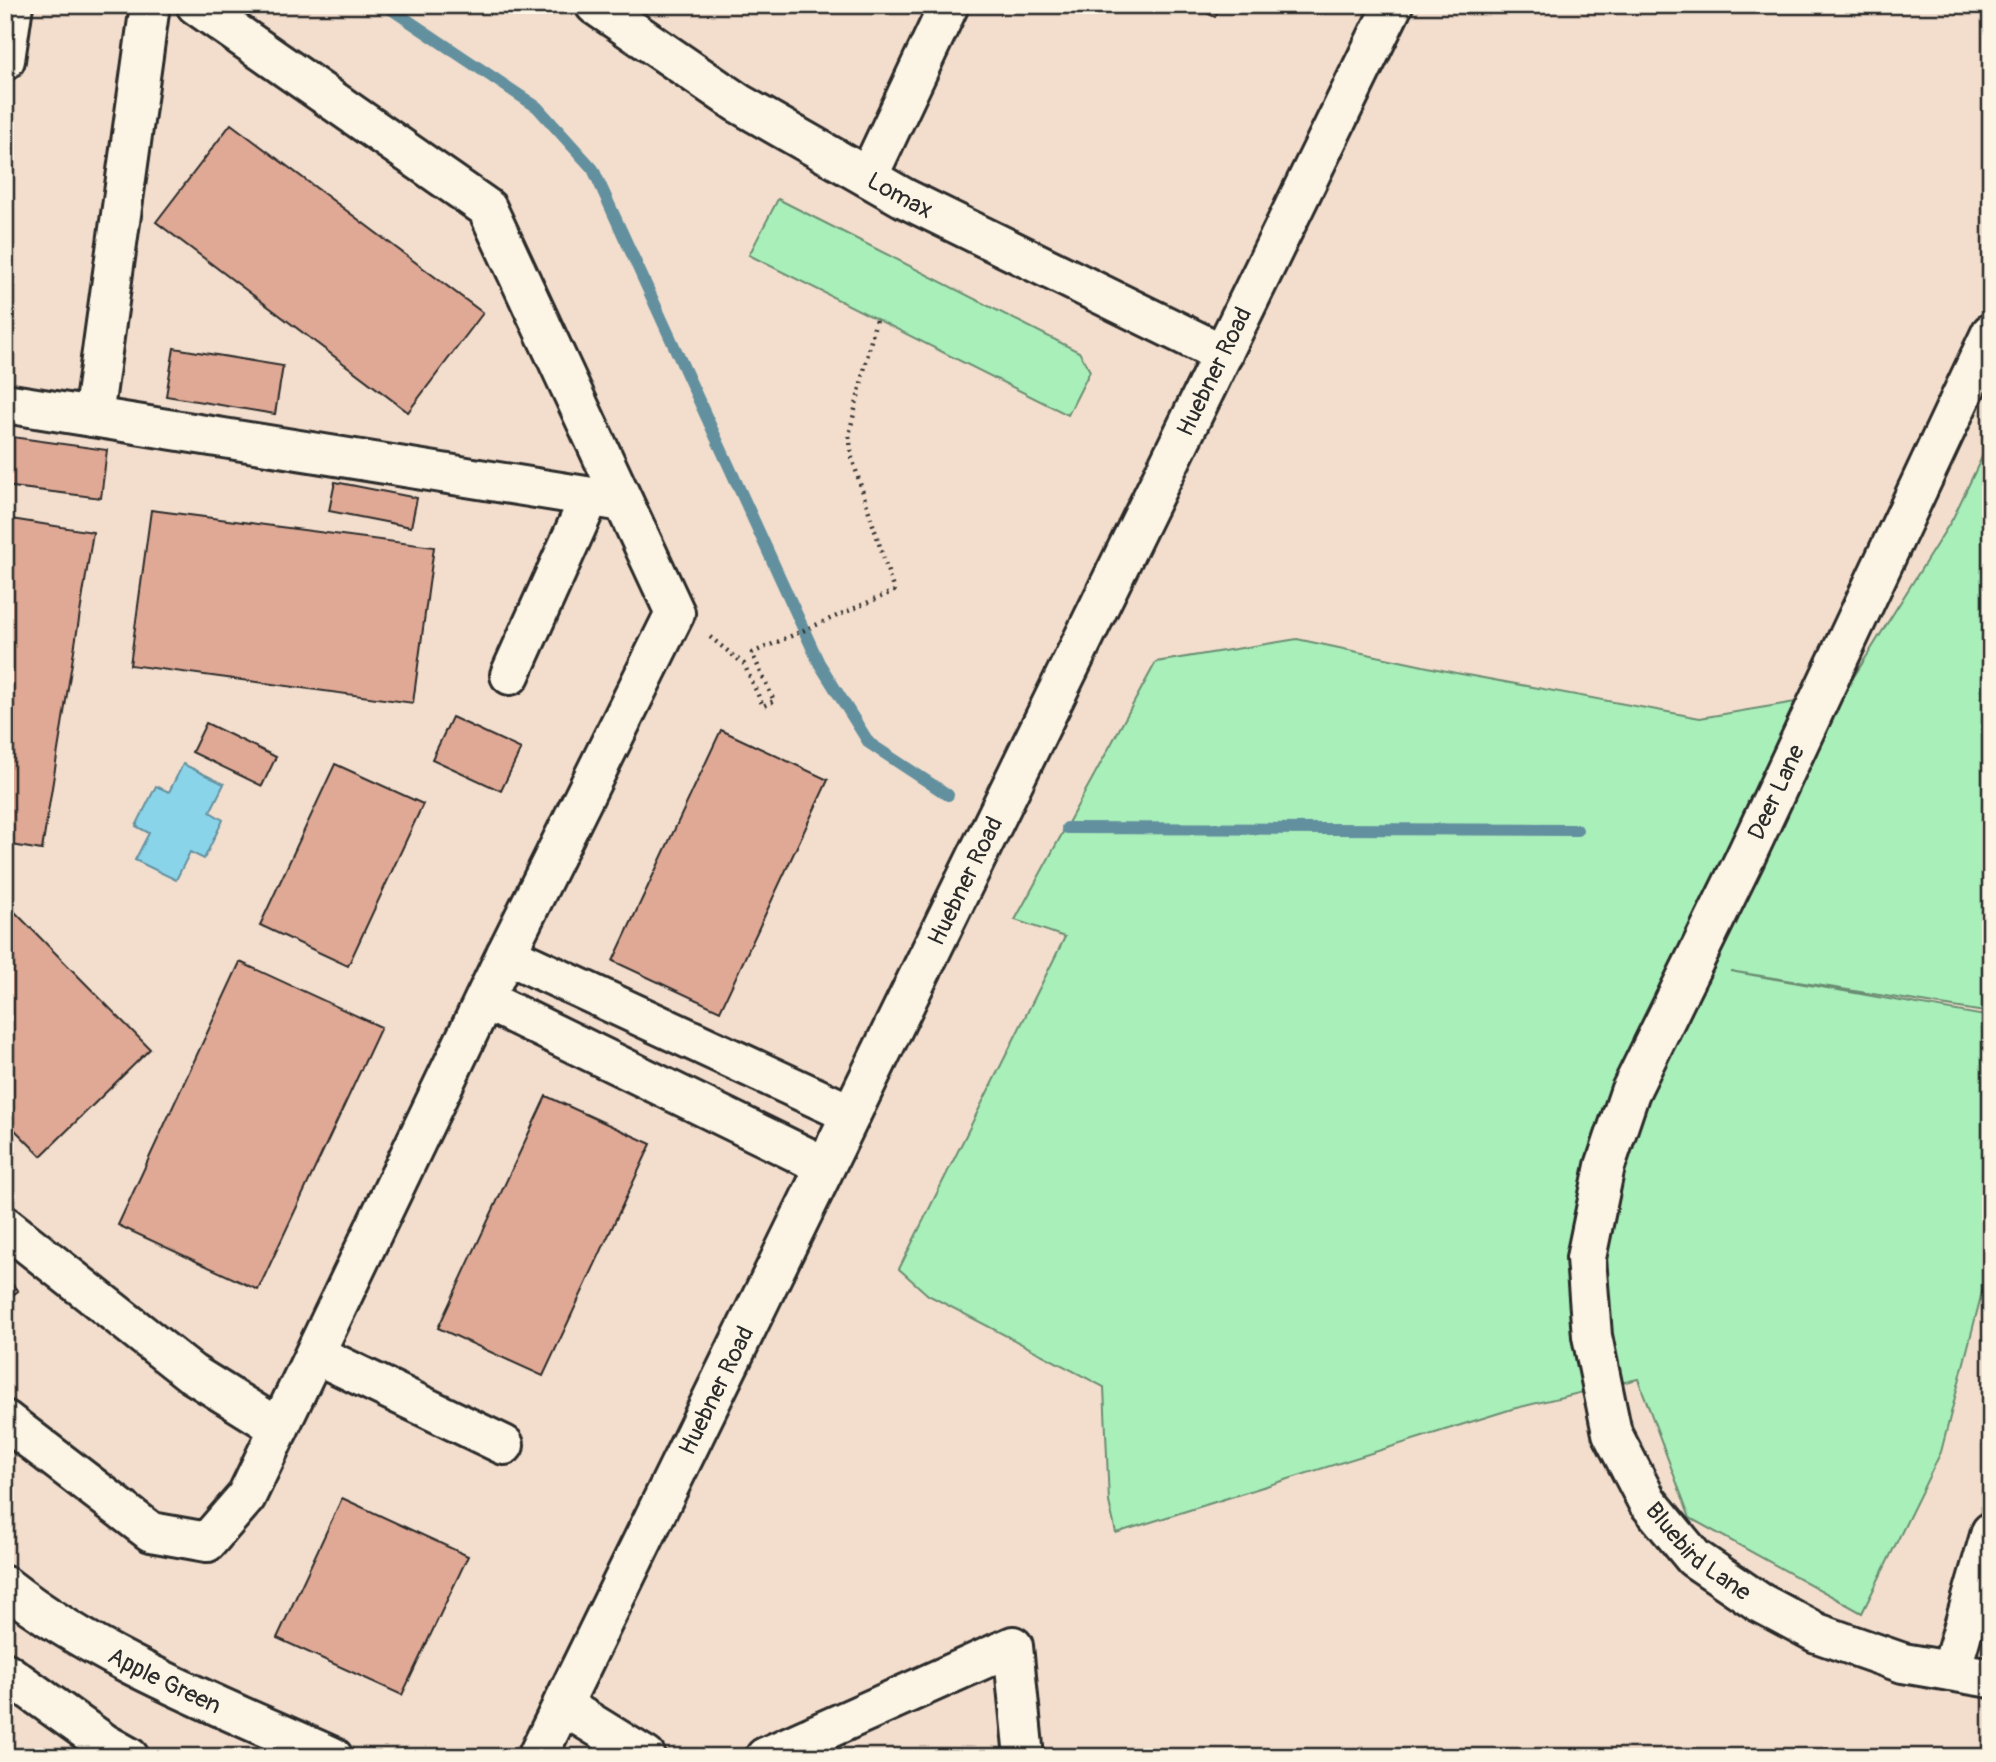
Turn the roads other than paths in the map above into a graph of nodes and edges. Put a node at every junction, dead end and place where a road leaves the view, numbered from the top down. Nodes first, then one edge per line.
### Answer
1 (13, 5) edge
2 (150, 5) edge
3 (197, 5) edge
4 (595, 5) edge
5 (949, 5) edge
6 (1393, 5) edge
7 (5, 60) edge
8 (868, 177) junction
9 (1991, 333) edge
10 (1223, 354) junction
11 (5, 403) edge
12 (93, 417) junction
13 (606, 500) junction
14 (510, 675) dead end
15 (506, 954) junction
16 (485, 1000) junction
17 (850, 1114) junction
18 (825, 1166) junction
19 (5, 1226) edge
20 (1586, 1258) joint
21 (315, 1354) junction
22 (5, 1420) edge
23 (279, 1428) junction
24 (504, 1445) dead end
25 (1991, 1532) edge
26 (5, 1586) edge
27 (1951, 1671) junction
28 (5, 1672) edge
29 (1991, 1678) edge
30 (562, 1705) junction
31 (129, 1757) edge
32 (333, 1757) edge
33 (537, 1757) edge
34 (646, 1757) edge
35 (765, 1757) edge
36 (1024, 1757) edge

1 - 7 street
2 - 12 street
3 - 13 street
4 - 8 street, Lomax
5 - 8 street
6 - 10 street, Huebner Road
8 - 10 street, Lomax
9 - 20 street, Deer Lane
10 - 17 street, Huebner Road
11 - 12 street
12 - 13 street
13 - 14 street
13 - 15 street
15 - 16 street
15 - 17 street
16 - 18 street
16 - 21 street
17 - 18 street, Huebner Road
18 - 30 street, Huebner Road
19 - 23 street
20 - 27 street, Bluebird Lane
21 - 23 street
21 - 24 street
22 - 23 street
25 - 27 street
26 - 32 street, Apple Green
27 - 29 street, Bluebird Lane
28 - 31 street
30 - 33 street, Huebner Road
30 - 34 street
35 - 36 street

